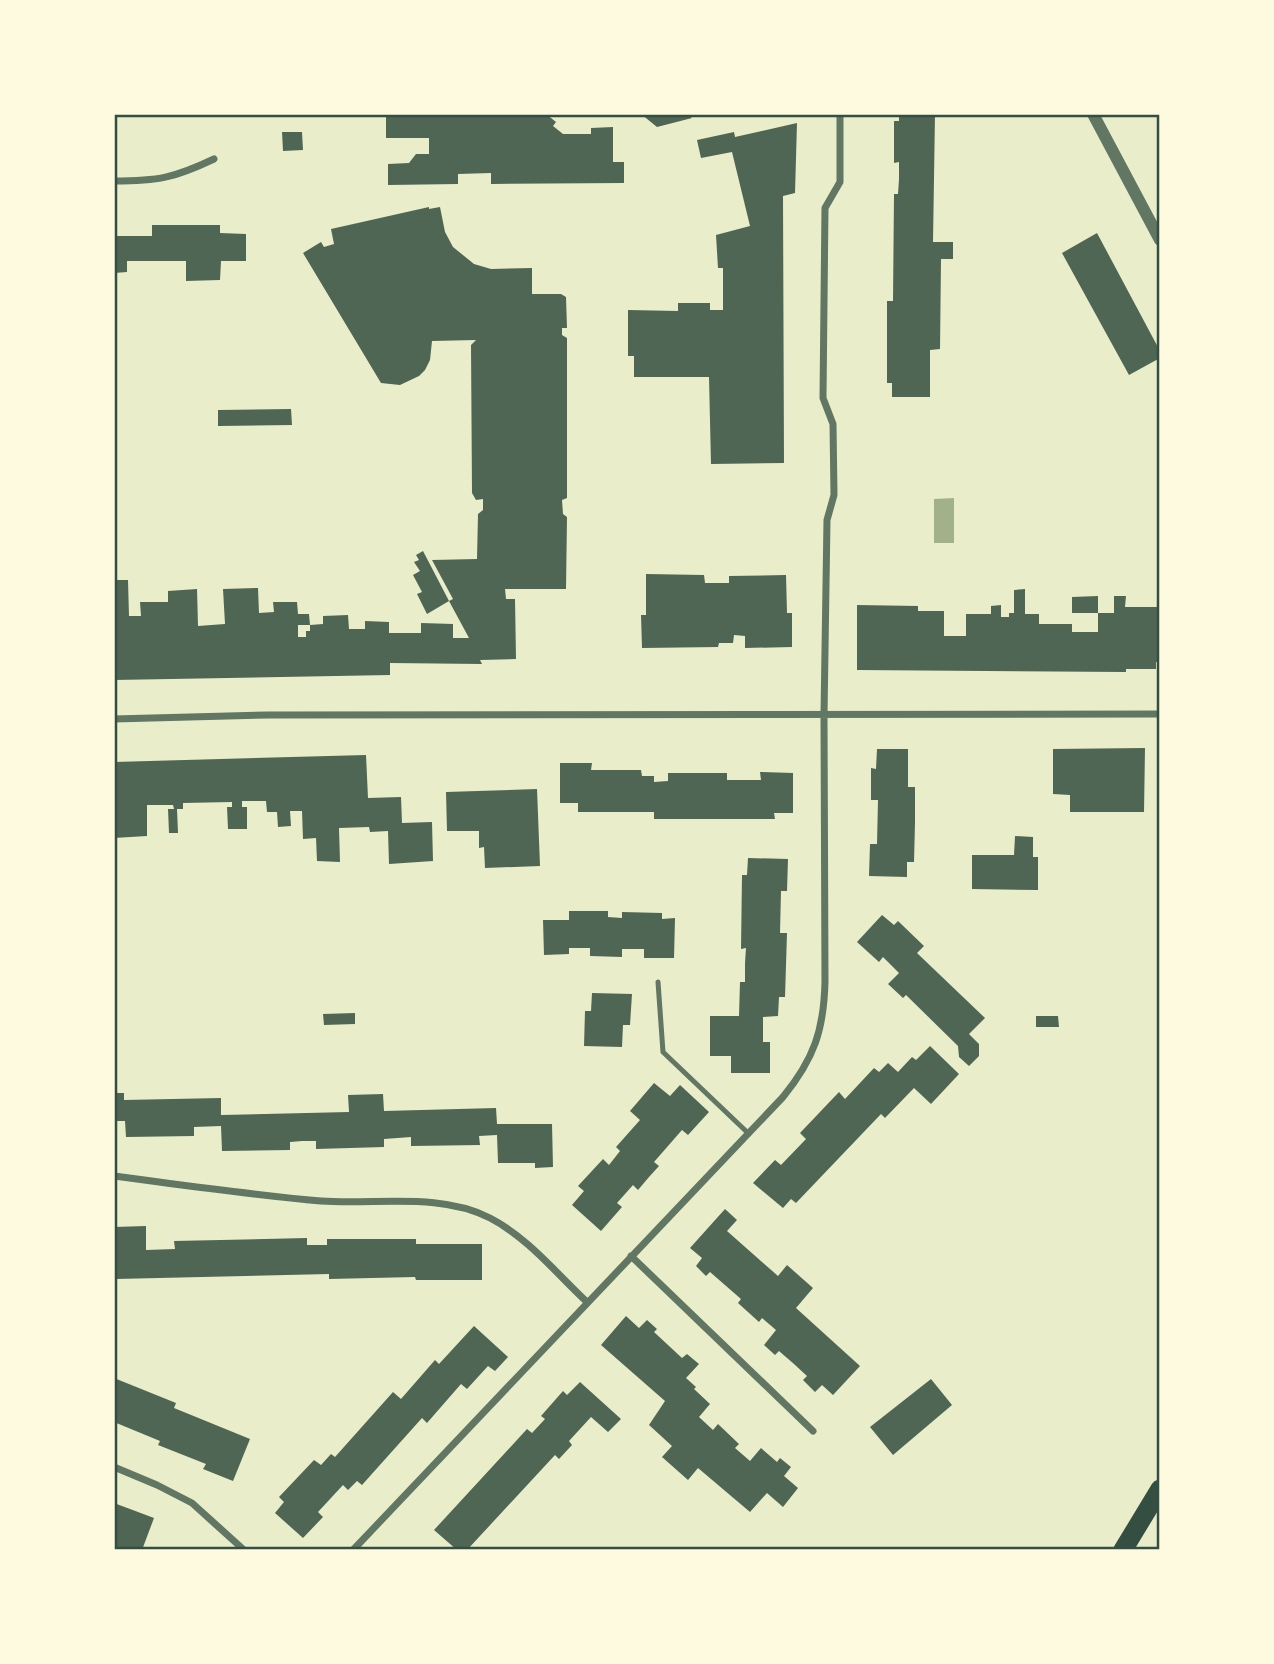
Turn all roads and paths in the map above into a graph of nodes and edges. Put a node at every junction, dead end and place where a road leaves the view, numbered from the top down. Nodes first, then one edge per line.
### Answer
1 (840, 114) edge
2 (1093, 114) edge
3 (214, 159) dead end
4 (114, 181) edge
5 (1160, 240) edge
6 (1160, 714) edge
7 (824, 715) junction
8 (114, 719) edge
9 (658, 982) dead end
10 (749, 1134) junction
11 (114, 1176) edge
12 (631, 1256) junction
13 (587, 1302) junction
14 (813, 1431) dead end
15 (114, 1467) edge
16 (1160, 1489) edge
17 (244, 1550) edge
18 (353, 1550) edge
19 (1121, 1550) edge

1 - 7 street
2 - 5 street
3 - 4 street
6 - 7 street
7 - 8 street
7 - 10 street
9 - 10 lane
10 - 12 street
11 - 13 street
12 - 13 street
12 - 14 street
13 - 18 street
15 - 17 street
16 - 19 highway

